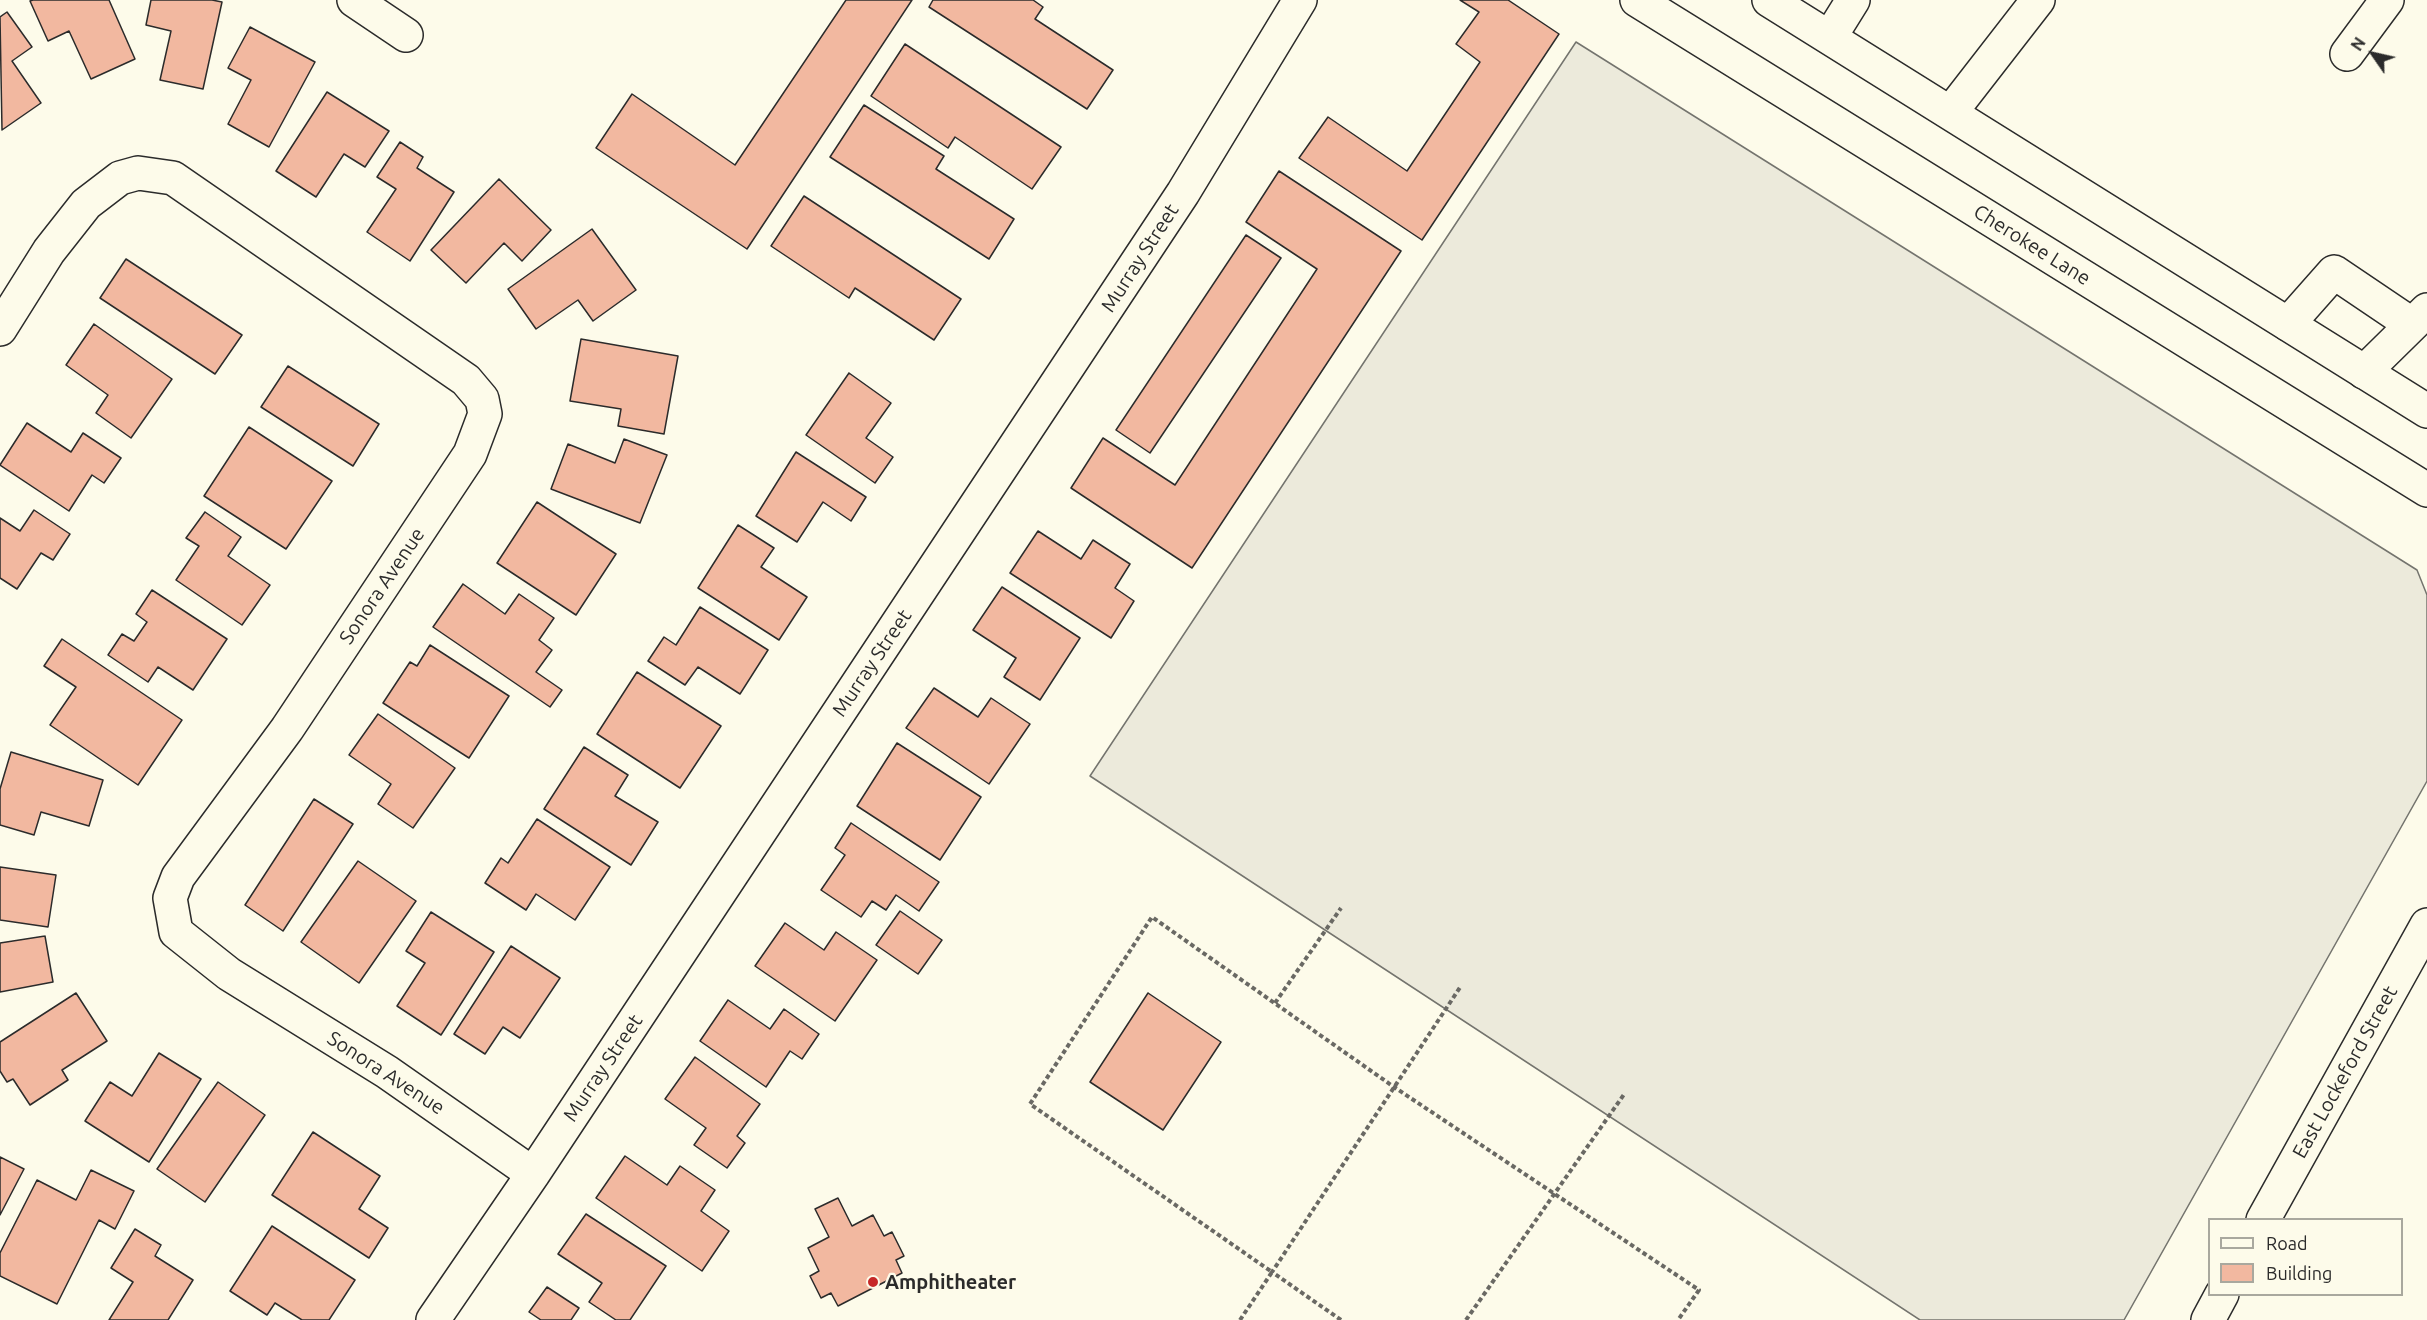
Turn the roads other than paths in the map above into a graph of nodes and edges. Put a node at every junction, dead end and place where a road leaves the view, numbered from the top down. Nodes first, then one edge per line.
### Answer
1 (354, 0) edge
2 (1300, 0) edge
3 (1637, 0) edge
4 (1769, 0) edge
5 (1853, 0) edge
6 (2038, 0) edge
7 (2387, 0) edge
8 (406, 35) dead end
9 (1830, 37) junction
10 (2347, 54) dead end
11 (1951, 112) junction
12 (2419, 317) edge
13 (2288, 324) junction
14 (0, 329) edge
15 (2364, 372) junction
16 (2427, 411) edge
17 (2427, 490) edge
18 (2427, 925) edge
19 (533, 1174) junction
20 (2264, 1218) edge
21 (2221, 1296) edge
22 (433, 1320) edge
23 (2208, 1320) edge

1 - 8 street
2 - 19 street, Murray Street
3 - 17 street, Cherokee Lane
4 - 9 street
5 - 9 street
6 - 11 street
7 - 10 street
9 - 11 street
11 - 13 street
12 - 13 street
12 - 15 street
13 - 15 street
14 - 19 street, Sonora Avenue
15 - 16 street
18 - 20 street, East Lockeford Street
19 - 22 street, Murray Street
21 - 23 street

